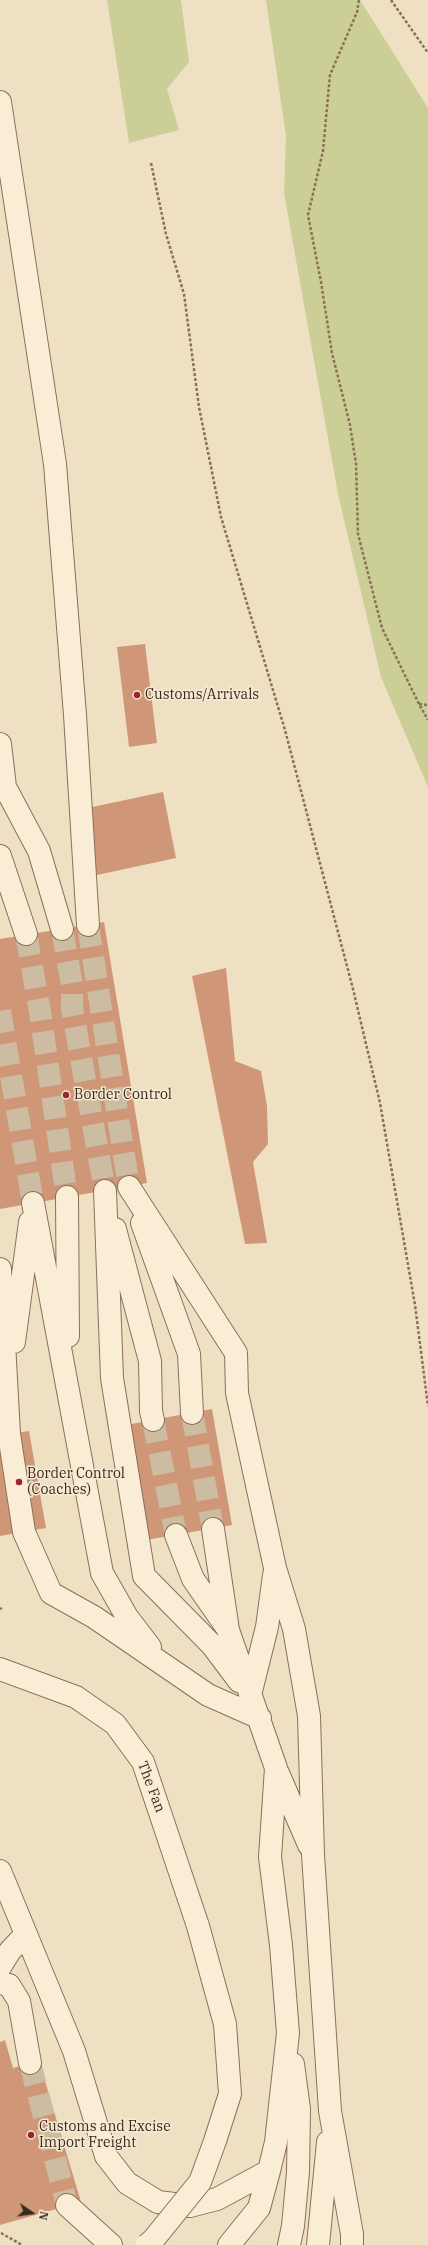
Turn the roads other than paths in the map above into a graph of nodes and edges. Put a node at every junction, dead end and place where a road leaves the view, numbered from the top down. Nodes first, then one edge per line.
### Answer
1 (0, 102) edge
2 (0, 744) edge
3 (0, 856) edge
4 (88, 925) tunnel mouth
5 (62, 929) tunnel mouth
6 (26, 934) tunnel mouth
7 (67, 1197) tunnel mouth
8 (0, 1269) edge
9 (68, 1389) junction
10 (6, 1395) junction
11 (192, 1413) tunnel mouth
12 (153, 1420) tunnel mouth
13 (212, 1529) tunnel mouth
14 (176, 1535) tunnel mouth
15 (275, 1568) junction
16 (228, 1630) junction
17 (163, 1664) junction
18 (0, 1669) edge
19 (0, 1680) edge
20 (29, 1681) junction
21 (250, 1695) junction
22 (260, 1718) junction
23 (276, 1768) junction
24 (313, 1855) junction
25 (0, 1871) edge
26 (26, 1934) junction
27 (0, 1967) edge
28 (0, 1982) edge
29 (288, 2033) junction
30 (30, 2063) tunnel mouth
31 (330, 2111) junction
32 (269, 2171) junction
33 (68, 2205) tunnel mouth
34 (111, 2245) edge
35 (147, 2245) edge
36 (229, 2245) edge
37 (289, 2245) edge
38 (318, 2245) edge
39 (352, 2245) edge

1 - 4 lane
2 - 5 lane
3 - 6 lane
7 - 9 lane
8 - 10 lane
9 - 10 lane
9 - 17 lane
10 - 17 lane
11 - 15 lane
12 - 21 lane
13 - 16 lane
14 - 16 lane
15 - 21 lane
15 - 24 lane
16 - 21 lane
17 - 22 lane
18 - 20 lane
19 - 20 lane
20 - 35 lane, The Fan, bridge
21 - 22 lane
22 - 23 lane
23 - 24 lane
23 - 29 lane
24 - 31 lane
25 - 26 lane
26 - 27 lane
26 - 32 lane
28 - 30 lane
29 - 32 lane
29 - 37 lane
31 - 38 lane
31 - 39 lane
32 - 36 lane
33 - 34 lane

